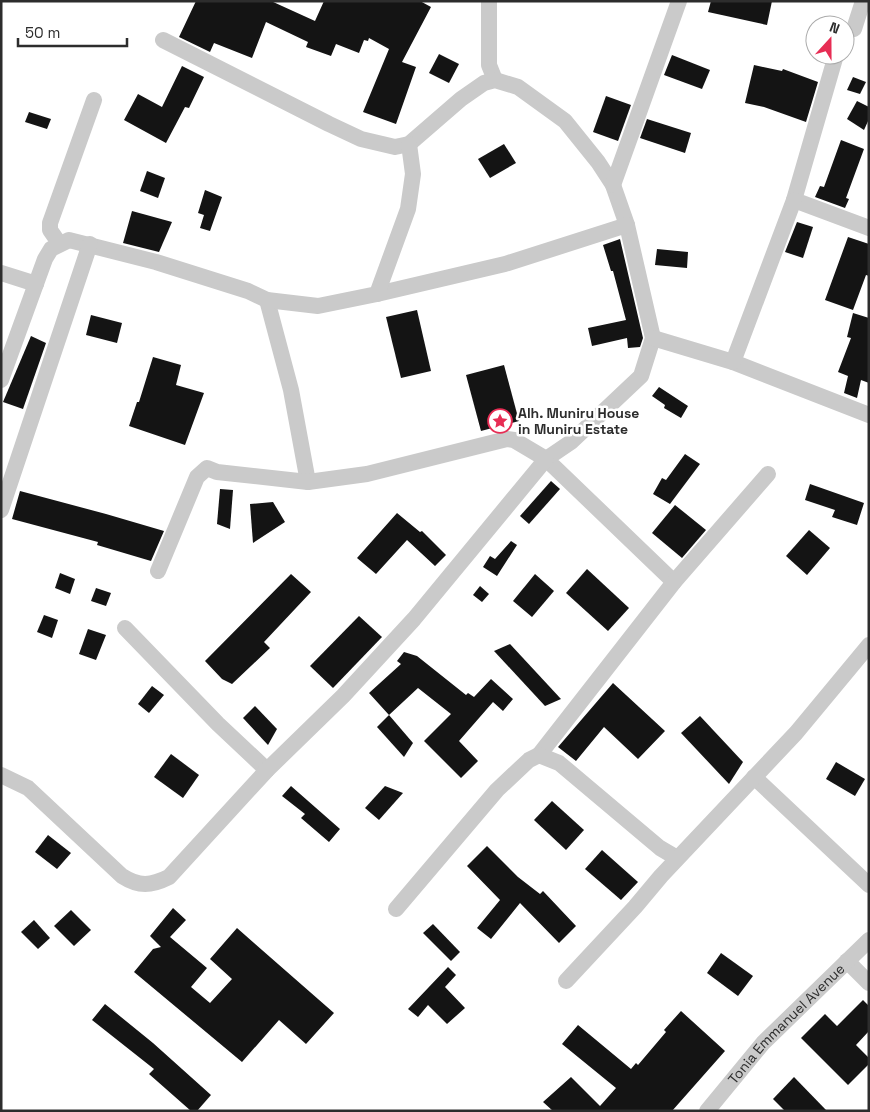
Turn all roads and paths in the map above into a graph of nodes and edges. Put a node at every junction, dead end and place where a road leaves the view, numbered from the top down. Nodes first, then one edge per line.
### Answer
1 (489, 1) edge
2 (679, 1) edge
3 (863, 1) edge
4 (856, 31) edge
5 (163, 40) dead end
6 (833, 65) edge
7 (495, 80) junction
8 (94, 100) dead end
9 (409, 144) junction
10 (613, 185) junction
11 (794, 200) junction
12 (627, 225) junction
13 (869, 228) edge
14 (59, 243) junction
15 (90, 244) junction
16 (1, 273) edge
17 (36, 284) junction
18 (377, 294) junction
19 (267, 300) junction
20 (653, 338) junction
21 (733, 362) junction
22 (1, 380) edge
23 (869, 415) edge
24 (546, 459) junction
25 (768, 474) dead end
26 (308, 482) junction
27 (1, 510) edge
28 (158, 572) dead end
29 (674, 582) junction
30 (125, 628) dead end
31 (869, 645) edge
32 (538, 755) junction
33 (267, 770) junction
34 (1, 775) edge
35 (754, 777) junction
36 (677, 858) junction
37 (869, 885) edge
38 (396, 909) dead end
39 (869, 940) edge
40 (847, 961) junction
41 (566, 981) dead end
42 (869, 983) edge
43 (706, 1111) edge

1 - 7 street
2 - 10 street
3 - 4 street
5 - 9 street
6 - 11 street
7 - 9 street
7 - 10 street
8 - 14 street
9 - 18 street
10 - 12 street
11 - 13 street
11 - 21 street
12 - 18 street
12 - 20 street
14 - 15 street
14 - 17 street
15 - 19 street
15 - 27 street
16 - 17 street
17 - 22 street
18 - 19 street
19 - 26 street
20 - 21 street
20 - 24 street
21 - 23 street
24 - 26 street
24 - 29 street
24 - 33 street
25 - 29 street
26 - 28 street
29 - 32 street
30 - 33 street
31 - 35 street
32 - 36 street
32 - 38 street
33 - 34 street
35 - 36 street
35 - 37 street
36 - 41 street
39 - 40 street, Tonia Emmanuel Avenue
40 - 42 street
40 - 43 street, Tonia Emmanuel Avenue

